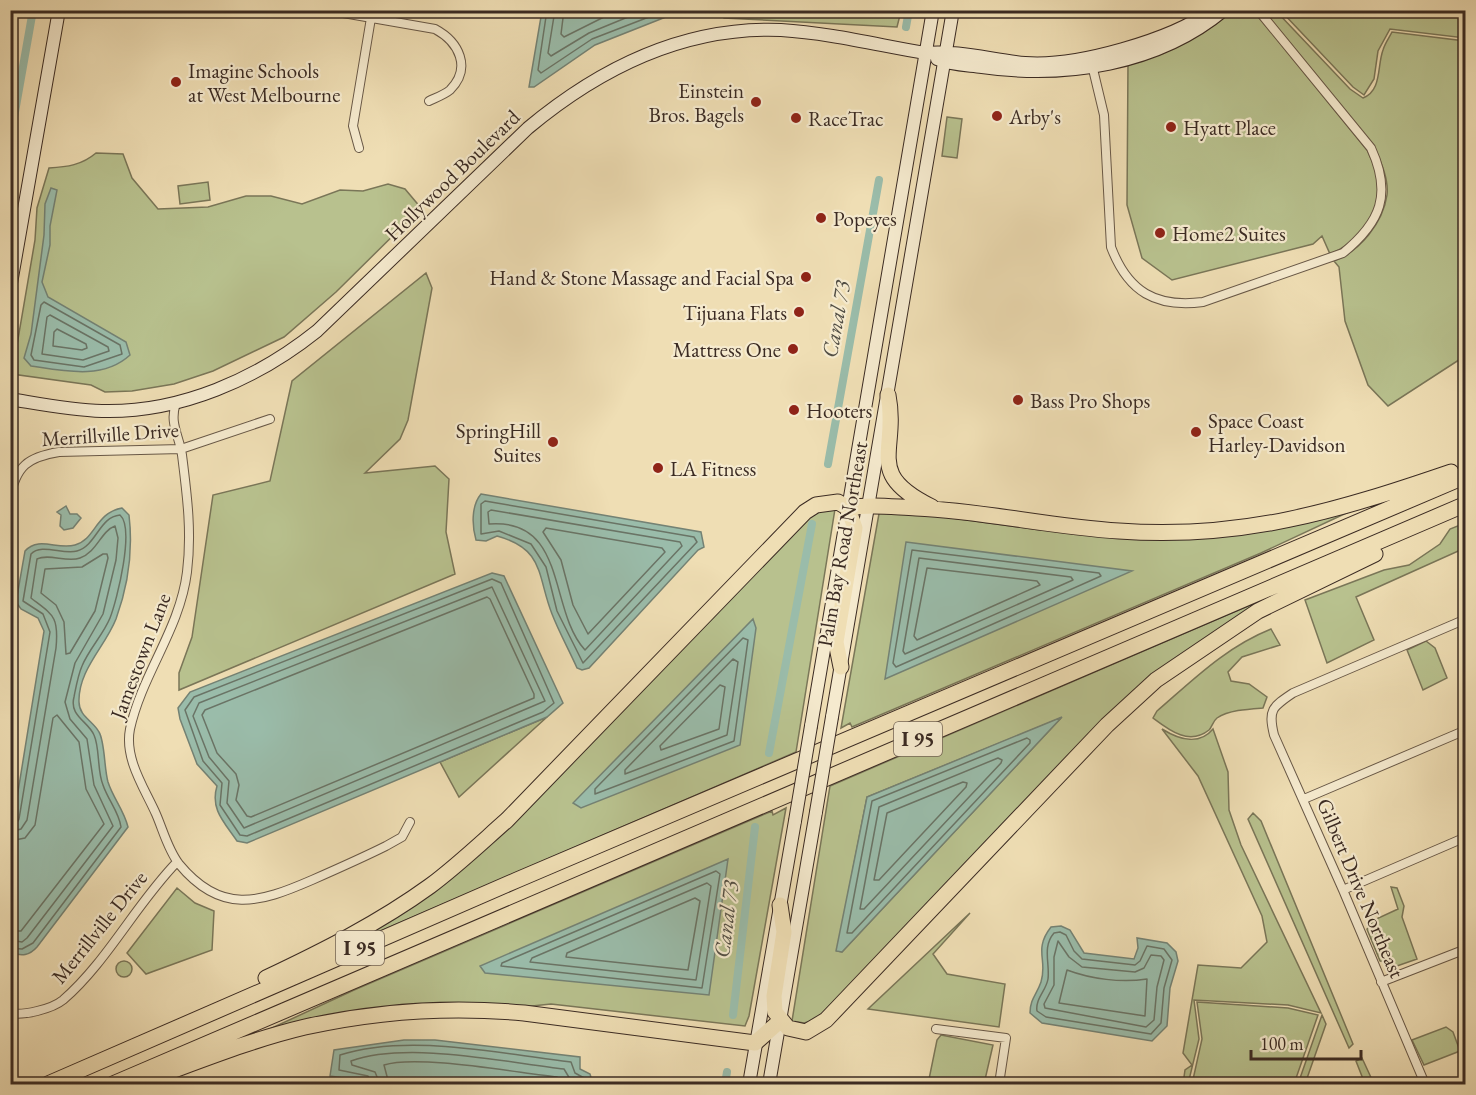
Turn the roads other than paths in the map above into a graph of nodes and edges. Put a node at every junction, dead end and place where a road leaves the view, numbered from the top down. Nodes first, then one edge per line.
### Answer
1 (59, 10) edge
2 (326, 10) edge
3 (933, 10) edge
4 (953, 10) edge
5 (1212, 10) edge
6 (1224, 10) edge
7 (1258, 10) edge
8 (371, 18) junction
9 (926, 53) junction
10 (946, 57) junction
11 (1092, 65) junction
12 (429, 102) dead end
13 (359, 148) dead end
14 (10, 289) edge
15 (888, 394) junction
16 (10, 399) edge
17 (176, 403) junction
18 (270, 419) dead end
19 (181, 449) junction
20 (1466, 467) edge
21 (1466, 476) edge
22 (10, 498) edge
23 (870, 504) junction
24 (1466, 506) edge
25 (848, 508) junction
26 (934, 508) junction
27 (1466, 619) edge
28 (841, 666) junction
29 (1466, 730) edge
30 (1304, 799) junction
31 (410, 822) dead end
32 (1466, 837) edge
33 (177, 862) junction
34 (1343, 890) junction
35 (780, 905) junction
36 (1466, 949) edge
37 (1381, 982) junction
38 (10, 1013) edge
39 (202, 1017) junction
40 (780, 1021) junction
41 (936, 1029) dead end
42 (755, 1043) junction
43 (48, 1084) edge
44 (113, 1084) edge
45 (135, 1084) edge
46 (749, 1084) edge
47 (769, 1084) edge
48 (999, 1084) edge
49 (1425, 1084) edge

1 - 14 main road
2 - 8 street
3 - 9 main road, Palm Bay Road Northeast
4 - 10 main road, Palm Bay Road Northeast
5 - 10 main road
6 - 11 main road
7 - 11 street
8 - 12 street
8 - 13 street
9 - 10 main road, Hollywood Boulevard
9 - 17 main road, Hollywood Boulevard
9 - 25 main road, Palm Bay Road Northeast
10 - 11 main road
10 - 15 main road, Palm Bay Road Northeast
15 - 23 main road, Palm Bay Road Northeast
15 - 26 highway
16 - 17 main road, Hollywood Boulevard
17 - 19 street, Jamestown Lane
18 - 19 street, Merrillville Drive
19 - 22 street, Merrillville Drive
19 - 33 street, Jamestown Lane
20 - 26 highway
21 - 39 highway, I 95
23 - 25 highway
23 - 26 highway
23 - 28 main road, Palm Bay Road Northeast
24 - 40 highway
24 - 44 highway, I 95
25 - 28 highway
25 - 35 main road, Palm Bay Road Northeast, bridge
25 - 39 highway
27 - 30 street, Gilbert Drive Northeast
28 - 40 main road, Palm Bay Road Northeast, bridge
29 - 30 street
30 - 34 street, Gilbert Drive Northeast
31 - 33 street, Jamestown Lane
32 - 34 street
33 - 38 street, Merrillville Drive
34 - 37 street, Gilbert Drive Northeast
35 - 40 highway
35 - 42 main road, Palm Bay Road Northeast
36 - 37 street
37 - 49 street, Gilbert Drive Northeast
39 - 43 highway, I 95
40 - 42 highway
40 - 47 main road, Palm Bay Road Northeast
41 - 48 street
42 - 45 highway
42 - 46 main road, Palm Bay Road Northeast

